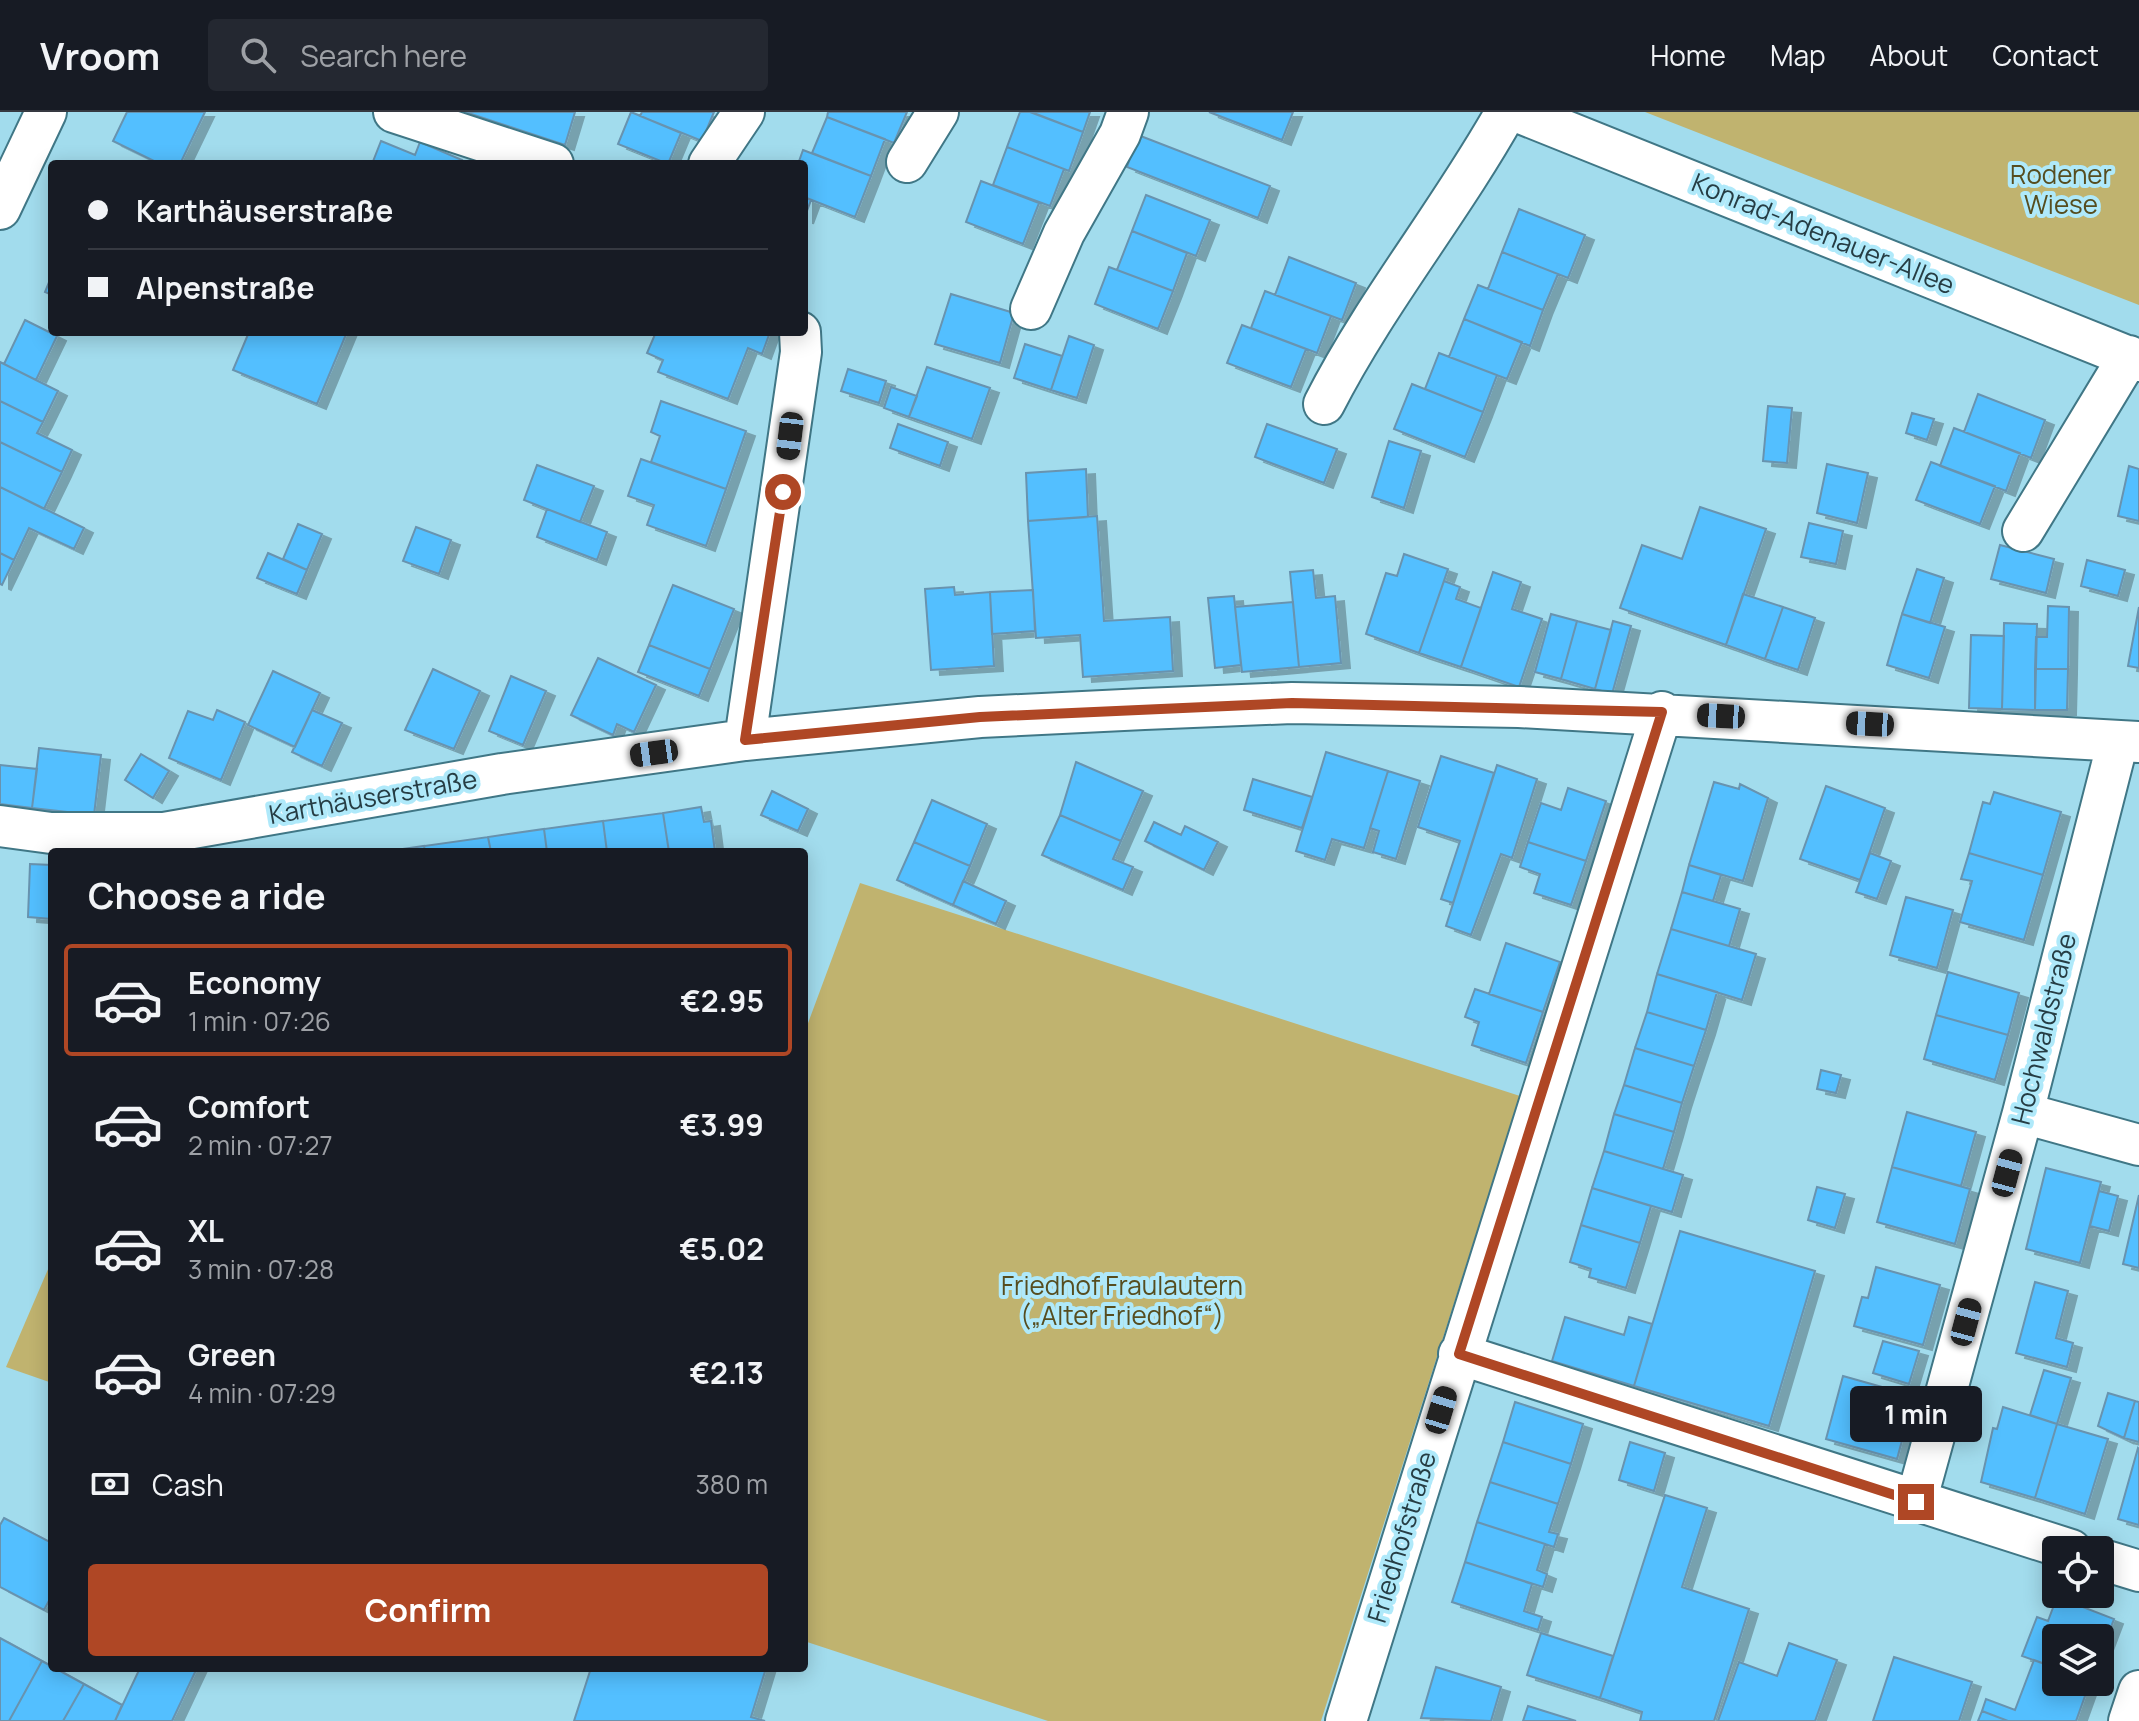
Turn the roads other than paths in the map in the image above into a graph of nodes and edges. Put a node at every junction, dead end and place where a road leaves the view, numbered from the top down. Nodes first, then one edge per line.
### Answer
1 (46, 112) edge
2 (394, 112) edge
3 (744, 112) edge
4 (938, 112) edge
5 (1128, 112) edge
6 (1506, 112) edge
7 (1518, 112) edge
8 (541, 160) edge
9 (712, 160) edge
10 (907, 162) dead end
11 (0, 209) edge
12 (1031, 309) dead end
13 (800, 336) edge
14 (2134, 358) edge
15 (1324, 404) dead end
16 (2023, 531) dead end
17 (1662, 712) junction
18 (745, 740) junction
19 (2128, 742) edge
20 (0, 826) edge
21 (2023, 1113) junction
22 (2139, 1145) edge
23 (1459, 1354) junction
24 (1916, 1502) junction
25 (2042, 1541) edge
26 (2114, 1563) edge
27 (2139, 1571) edge
28 (2139, 1691) edge
29 (1346, 1721) edge
30 (2129, 1721) edge

1 - 11 street
2 - 8 street
3 - 9 street
4 - 10 street
5 - 12 street
6 - 15 street
7 - 14 street, Konrad-Adenauer-Allee
13 - 18 street
14 - 16 street, Konrad-Adenauer-Allee
17 - 18 street, Karthäuserstraße
17 - 19 street, Karthäuserstraße
17 - 23 street, Friedhofstraße
18 - 20 street, Karthäuserstraße
19 - 21 street, Hochwaldstraße
21 - 22 street
21 - 24 street, Hochwaldstraße
23 - 24 street
23 - 29 street, Friedhofstraße
24 - 25 street
26 - 27 street
28 - 30 street

